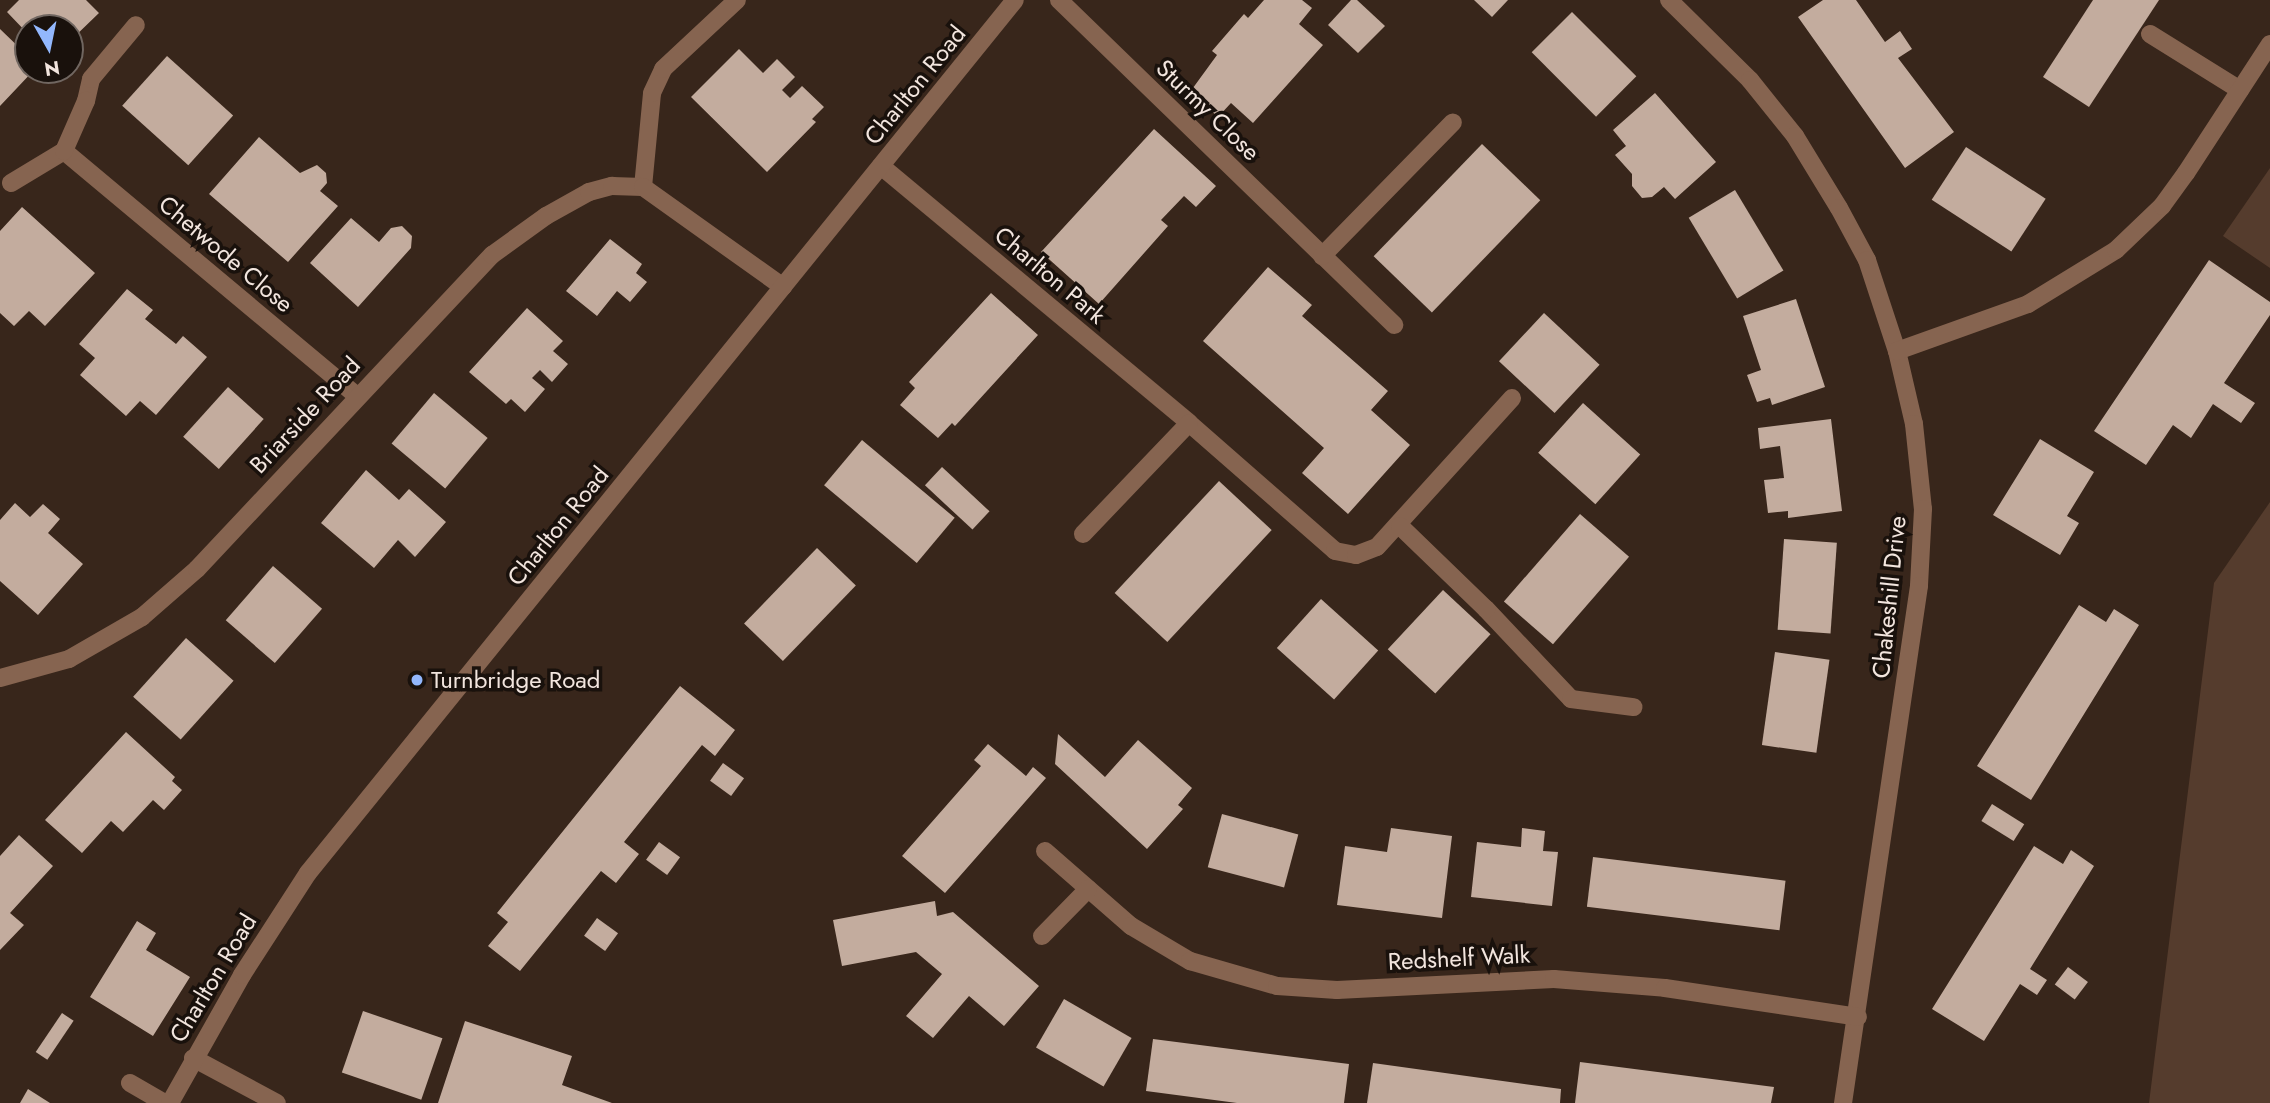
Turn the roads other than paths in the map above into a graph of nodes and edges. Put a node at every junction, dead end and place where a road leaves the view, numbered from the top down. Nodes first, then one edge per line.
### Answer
1 (737, 0) edge
2 (1016, 0) edge
3 (1059, 0) edge
4 (1669, 0) edge
5 (136, 25) dead end
6 (2150, 34) dead end
7 (2270, 44) edge
8 (2241, 90) junction
9 (1453, 122) dead end
10 (64, 151) junction
11 (881, 166) junction
12 (5, 187) edge
13 (643, 187) junction
14 (1322, 256) junction
15 (783, 287) junction
16 (1394, 326) dead end
17 (1897, 351) junction
18 (356, 395) junction
19 (1512, 398) dead end
20 (1189, 422) junction
21 (1400, 526) junction
22 (1083, 534) dead end
23 (0, 678) edge
24 (1633, 707) dead end
25 (1045, 851) dead end
26 (1088, 889) junction
27 (1042, 936) dead end
28 (1858, 1017) junction
29 (193, 1058) junction
30 (130, 1083) dead end
31 (164, 1103) edge
32 (170, 1103) edge
33 (277, 1103) edge
34 (1843, 1103) edge

1 - 13 street
2 - 11 street, Charlton Road
3 - 14 street, Sturmy Close
4 - 17 street, Chakeshill Drive
5 - 10 street
6 - 8 street
7 - 8 street
8 - 17 street
9 - 14 street
10 - 12 street
10 - 18 street, Chetwode Close
11 - 15 street, Charlton Road
11 - 20 street, Charlton Park
13 - 15 street
13 - 18 street, Briarside Road
14 - 16 street, Sturmy Close
15 - 29 street, Charlton Road
17 - 28 street, Chakeshill Drive
18 - 23 street, Briarside Road
19 - 21 street, Charlton Park
20 - 21 street, Charlton Park
20 - 22 street
21 - 24 street
25 - 26 street, Redshelf Walk
26 - 27 street
26 - 28 street, Redshelf Walk
28 - 34 street, Chakeshill Drive
29 - 32 street, Charlton Road
29 - 33 street
30 - 31 street

